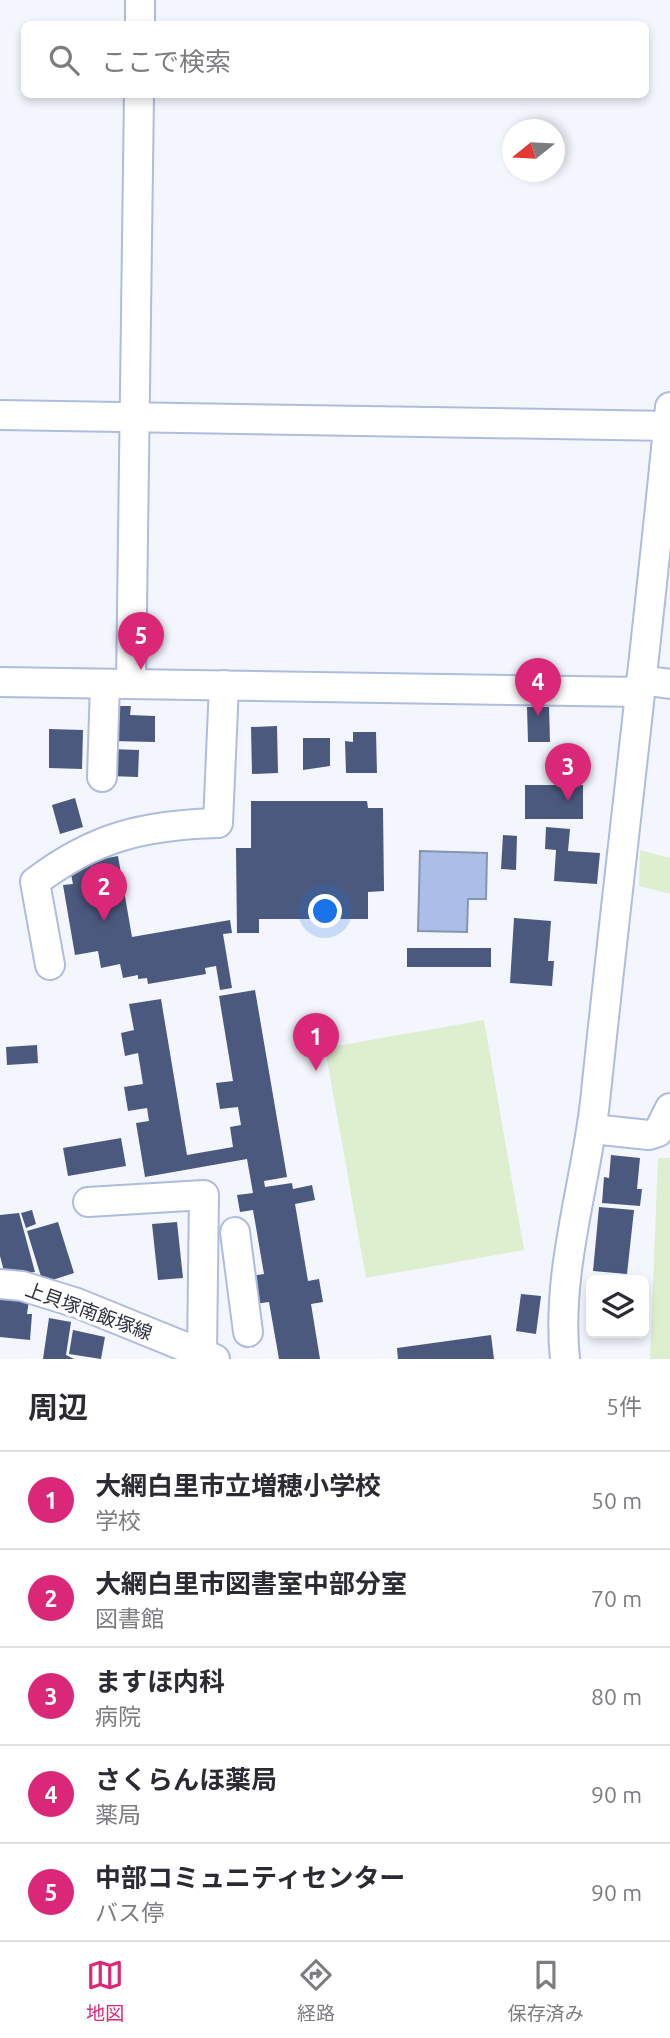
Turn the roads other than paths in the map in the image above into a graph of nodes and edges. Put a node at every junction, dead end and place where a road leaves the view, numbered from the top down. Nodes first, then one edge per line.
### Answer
1 (140, 0) edge
2 (140, 21) edge
3 (139, 98) edge
4 (0, 415) edge
5 (135, 419) junction
6 (669, 420) edge
7 (0, 682) edge
8 (118, 684) junction
9 (670, 684) edge
10 (224, 685) junction
11 (640, 686) junction
12 (102, 777) dead end
13 (50, 965) dead end
14 (670, 1108) edge
15 (592, 1129) junction
16 (88, 1202) dead end
17 (235, 1232) dead end
18 (203, 1267) junction
19 (239, 1269) junction
20 (0, 1284) edge
21 (248, 1332) dead end
22 (208, 1356) edge
23 (565, 1359) edge

1 - 2 street
3 - 5 street
4 - 5 street
5 - 6 street
5 - 8 street
6 - 11 street
7 - 8 street
8 - 10 street
8 - 12 street
9 - 11 street
10 - 11 street
10 - 13 street
11 - 15 street
14 - 15 street
15 - 23 street
16 - 18 street
17 - 19 street
18 - 19 street
18 - 22 street
19 - 21 street
20 - 22 street, 上貝塚南飯塚線

